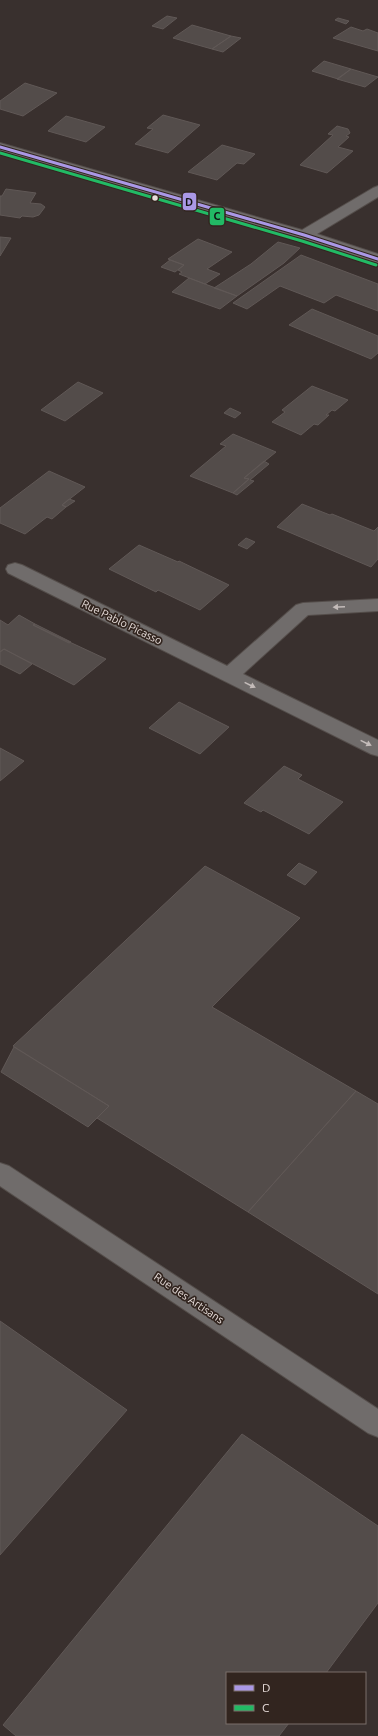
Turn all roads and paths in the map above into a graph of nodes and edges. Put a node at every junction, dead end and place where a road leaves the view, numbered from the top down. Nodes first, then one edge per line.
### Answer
1 (0, 147) edge
2 (378, 191) edge
3 (304, 235) junction
4 (378, 259) edge
5 (15, 569) dead end
6 (378, 605) edge
7 (229, 675) junction
8 (378, 749) edge
9 (0, 1172) edge
10 (378, 1424) edge

1 - 3 street
2 - 3 street
3 - 4 street
5 - 7 street, Rue Pablo Picasso
6 -> 7 street
7 -> 8 street, Rue Pablo Picasso
9 - 10 street, Rue des Artisans

